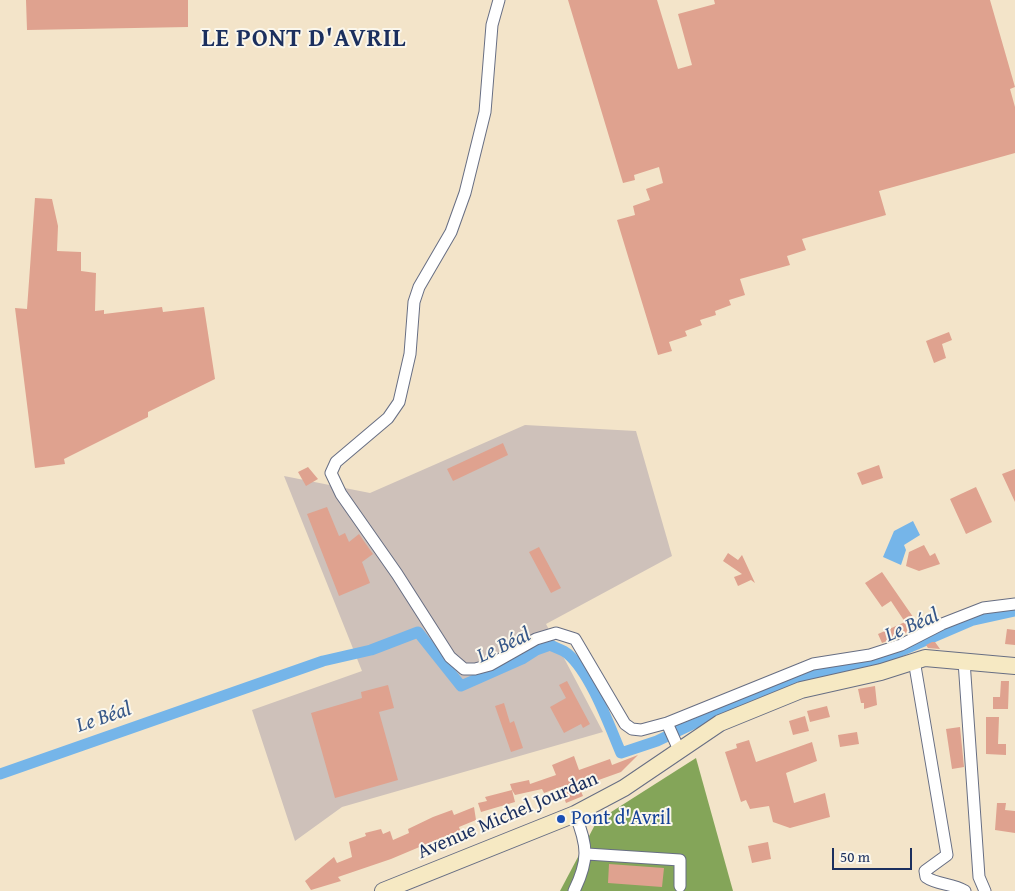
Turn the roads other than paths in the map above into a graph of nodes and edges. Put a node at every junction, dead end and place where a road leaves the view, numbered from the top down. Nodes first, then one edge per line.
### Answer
1 (499, 0) edge
2 (1015, 604) edge
3 (914, 660) junction
4 (964, 660) junction
5 (1015, 666) edge
6 (669, 725) junction
7 (677, 745) junction
8 (576, 814) junction
9 (587, 854) junction
10 (680, 886) dead end
11 (383, 891) edge
12 (574, 891) edge
13 (964, 891) edge
14 (985, 891) edge

1 - 6 street
2 - 6 street
3 - 4 main road, Avenue Michel Jourdan
3 - 7 main road, Avenue Michel Jourdan
3 - 13 street
4 - 5 main road, Avenue Michel Jourdan
4 - 14 street
6 - 7 street
7 - 8 main road, Avenue Michel Jourdan
8 - 9 street
8 - 11 main road, Avenue Michel Jourdan
9 - 10 street
9 - 12 street

